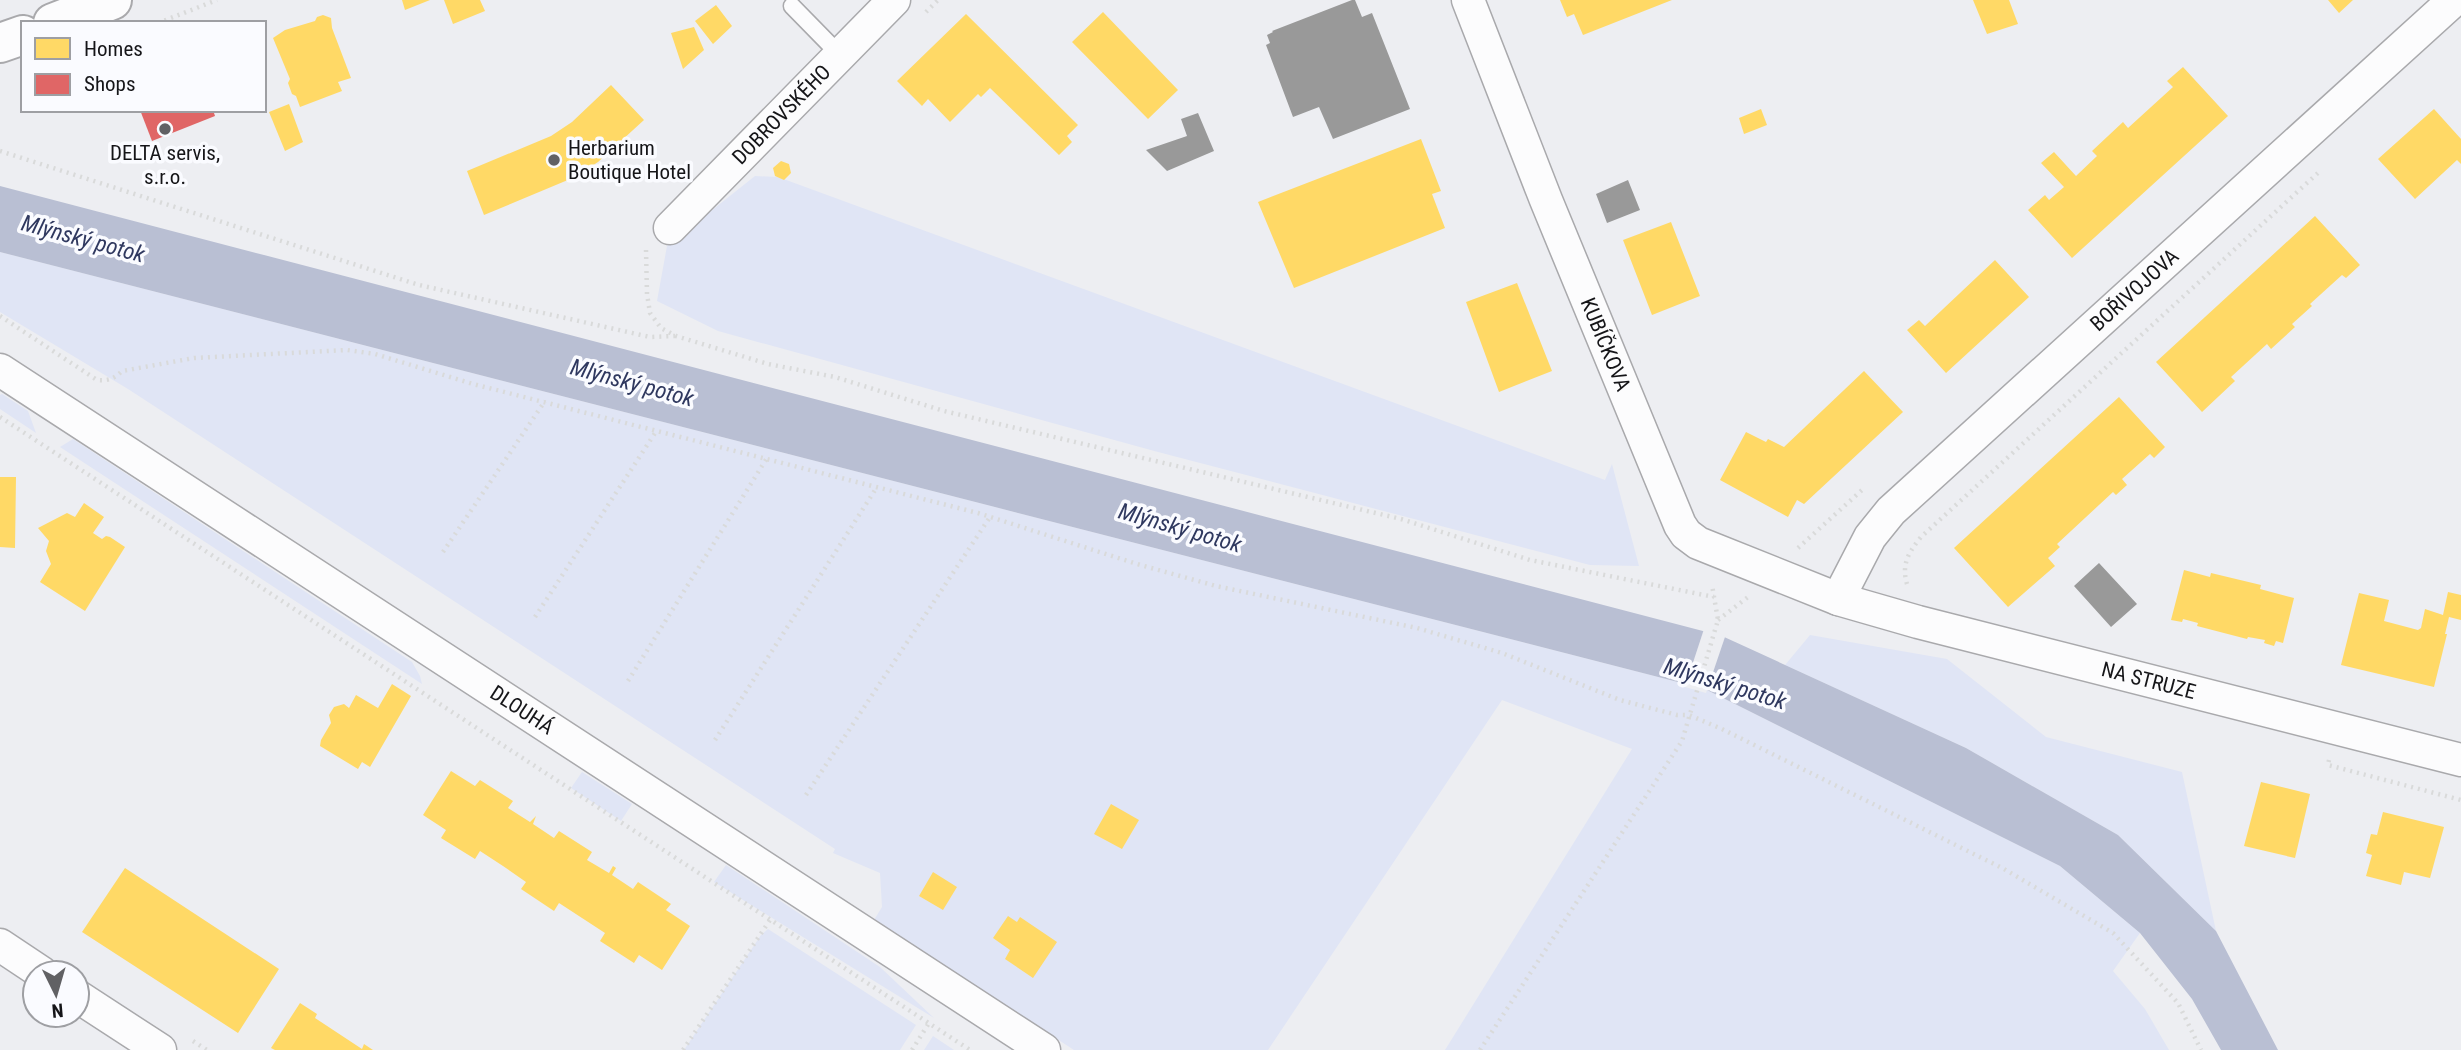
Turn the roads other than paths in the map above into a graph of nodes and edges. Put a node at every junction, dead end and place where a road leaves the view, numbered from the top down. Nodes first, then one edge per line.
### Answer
1 (112, 0) edge
2 (894, 0) edge
3 (1468, 0) edge
4 (2454, 0) edge
5 (792, 6) dead end
6 (58, 21) edge
7 (21, 35) edge
8 (0, 43) edge
9 (841, 56) junction
10 (670, 228) road end
11 (0, 370) edge
12 (1838, 599) junction
13 (2461, 760) edge
14 (0, 945) edge
15 (21, 959) edge
16 (91, 1005) edge
17 (160, 1050) edge
18 (1044, 1050) edge

1 - 6 main road
2 - 9 street, DOBROVSKÉHO
3 - 12 street, KUBÍČKOVA
4 - 12 street, BOŘIVOJOVA
5 - 9 lane
7 - 8 main road
9 - 10 street, DOBROVSKÉHO
11 - 18 street, DLOUHÁ
12 - 13 street, NA STRUZE
14 - 15 street
16 - 17 street

